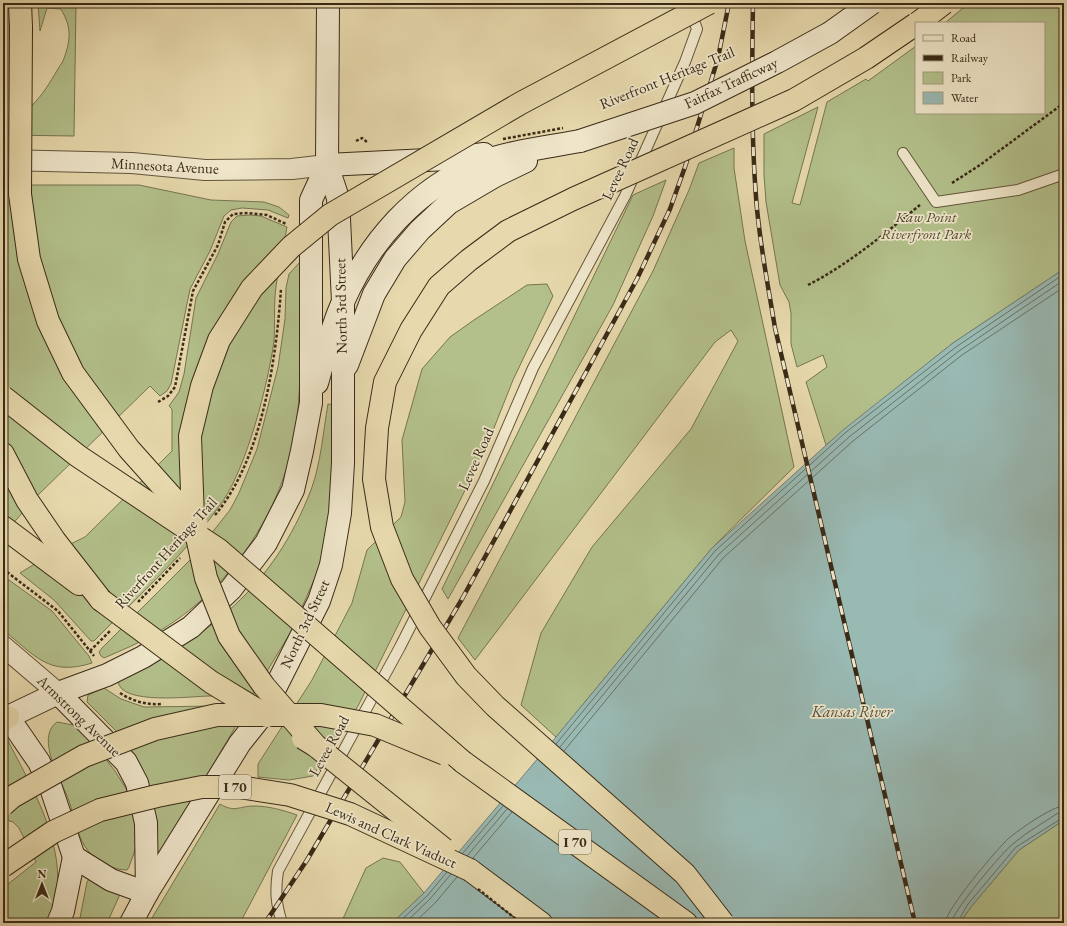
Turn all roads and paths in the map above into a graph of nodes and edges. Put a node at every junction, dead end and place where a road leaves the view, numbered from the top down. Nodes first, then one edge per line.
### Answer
1 (20, 3) edge
2 (328, 3) edge
3 (688, 3) edge
4 (709, 3) edge
5 (872, 3) edge
6 (944, 3) edge
7 (920, 22) edge
8 (915, 25) edge
9 (575, 134) junction
10 (498, 140) dead end
11 (903, 153) dead end
12 (3, 160) edge
13 (327, 165) junction
14 (447, 169) junction
15 (1064, 174) edge
16 (292, 227) dead end
17 (281, 286) dead end
18 (342, 302) junction
19 (342, 377) junction
20 (3, 397) edge
21 (158, 402) dead end
22 (311, 403) junction
23 (3, 454) edge
24 (213, 518) dead end
25 (3, 527) edge
26 (219, 550) junction
27 (183, 554) dead end
28 (3, 570) edge
29 (101, 600) junction
30 (135, 606) dead end
31 (113, 628) dead end
32 (3, 646) edge
33 (58, 692) junction
34 (5, 716) edge
35 (316, 746) junction
36 (463, 762) junction
37 (3, 805) edge
38 (74, 857) junction
39 (3, 866) edge
40 (470, 870) junction
41 (147, 893) junction
42 (58, 923) edge
43 (131, 923) edge
44 (282, 923) edge
45 (541, 923) edge
46 (686, 923) edge
47 (723, 923) edge

1 - 26 highway, bridge
2 - 13 main road, North 3rd Street
3 - 44 lane, Levee Road
4 - 35 highway, bridge
5 - 9 main road, Fairfax Trafficway, bridge
6 - 7 highway, bridge
8 - 47 highway, bridge
9 - 10 path, bridge
9 - 14 main road
9 - 19 main road
11 - 15 lane
12 - 13 street, Minnesota Avenue
13 - 14 main road
13 - 18 main road, North 3rd Street
13 - 22 main road, North 3rd Street
14 - 18 main road
16 - 21 path
17 - 24 path, Riverfront Heritage Trail
18 - 19 main road, North 3rd Street
18 - 22 main road
19 - 41 main road, North 3rd Street
20 - 26 highway, bridge
22 - 33 main road, North 3rd Street
23 - 29 highway
25 - 29 highway
26 - 36 highway, bridge
27 - 30 path, Riverfront Heritage Trail
28 - 31 path, Riverfront Heritage Trail
29 - 35 highway, bridge
32 - 33 street, Armstrong Avenue
33 - 34 main road, North 3rd Street
33 - 41 main road, Armstrong Avenue
34 - 38 main road
35 - 40 highway, bridge
36 - 37 highway, I 70, bridge
36 - 46 highway, I 70
38 - 41 main road
38 - 42 main road
39 - 40 highway, Lewis and Clark Viaduct / I 70, bridge
40 - 45 highway, Lewis and Clark Viaduct / I 70
41 - 43 main road, North 3rd Street

